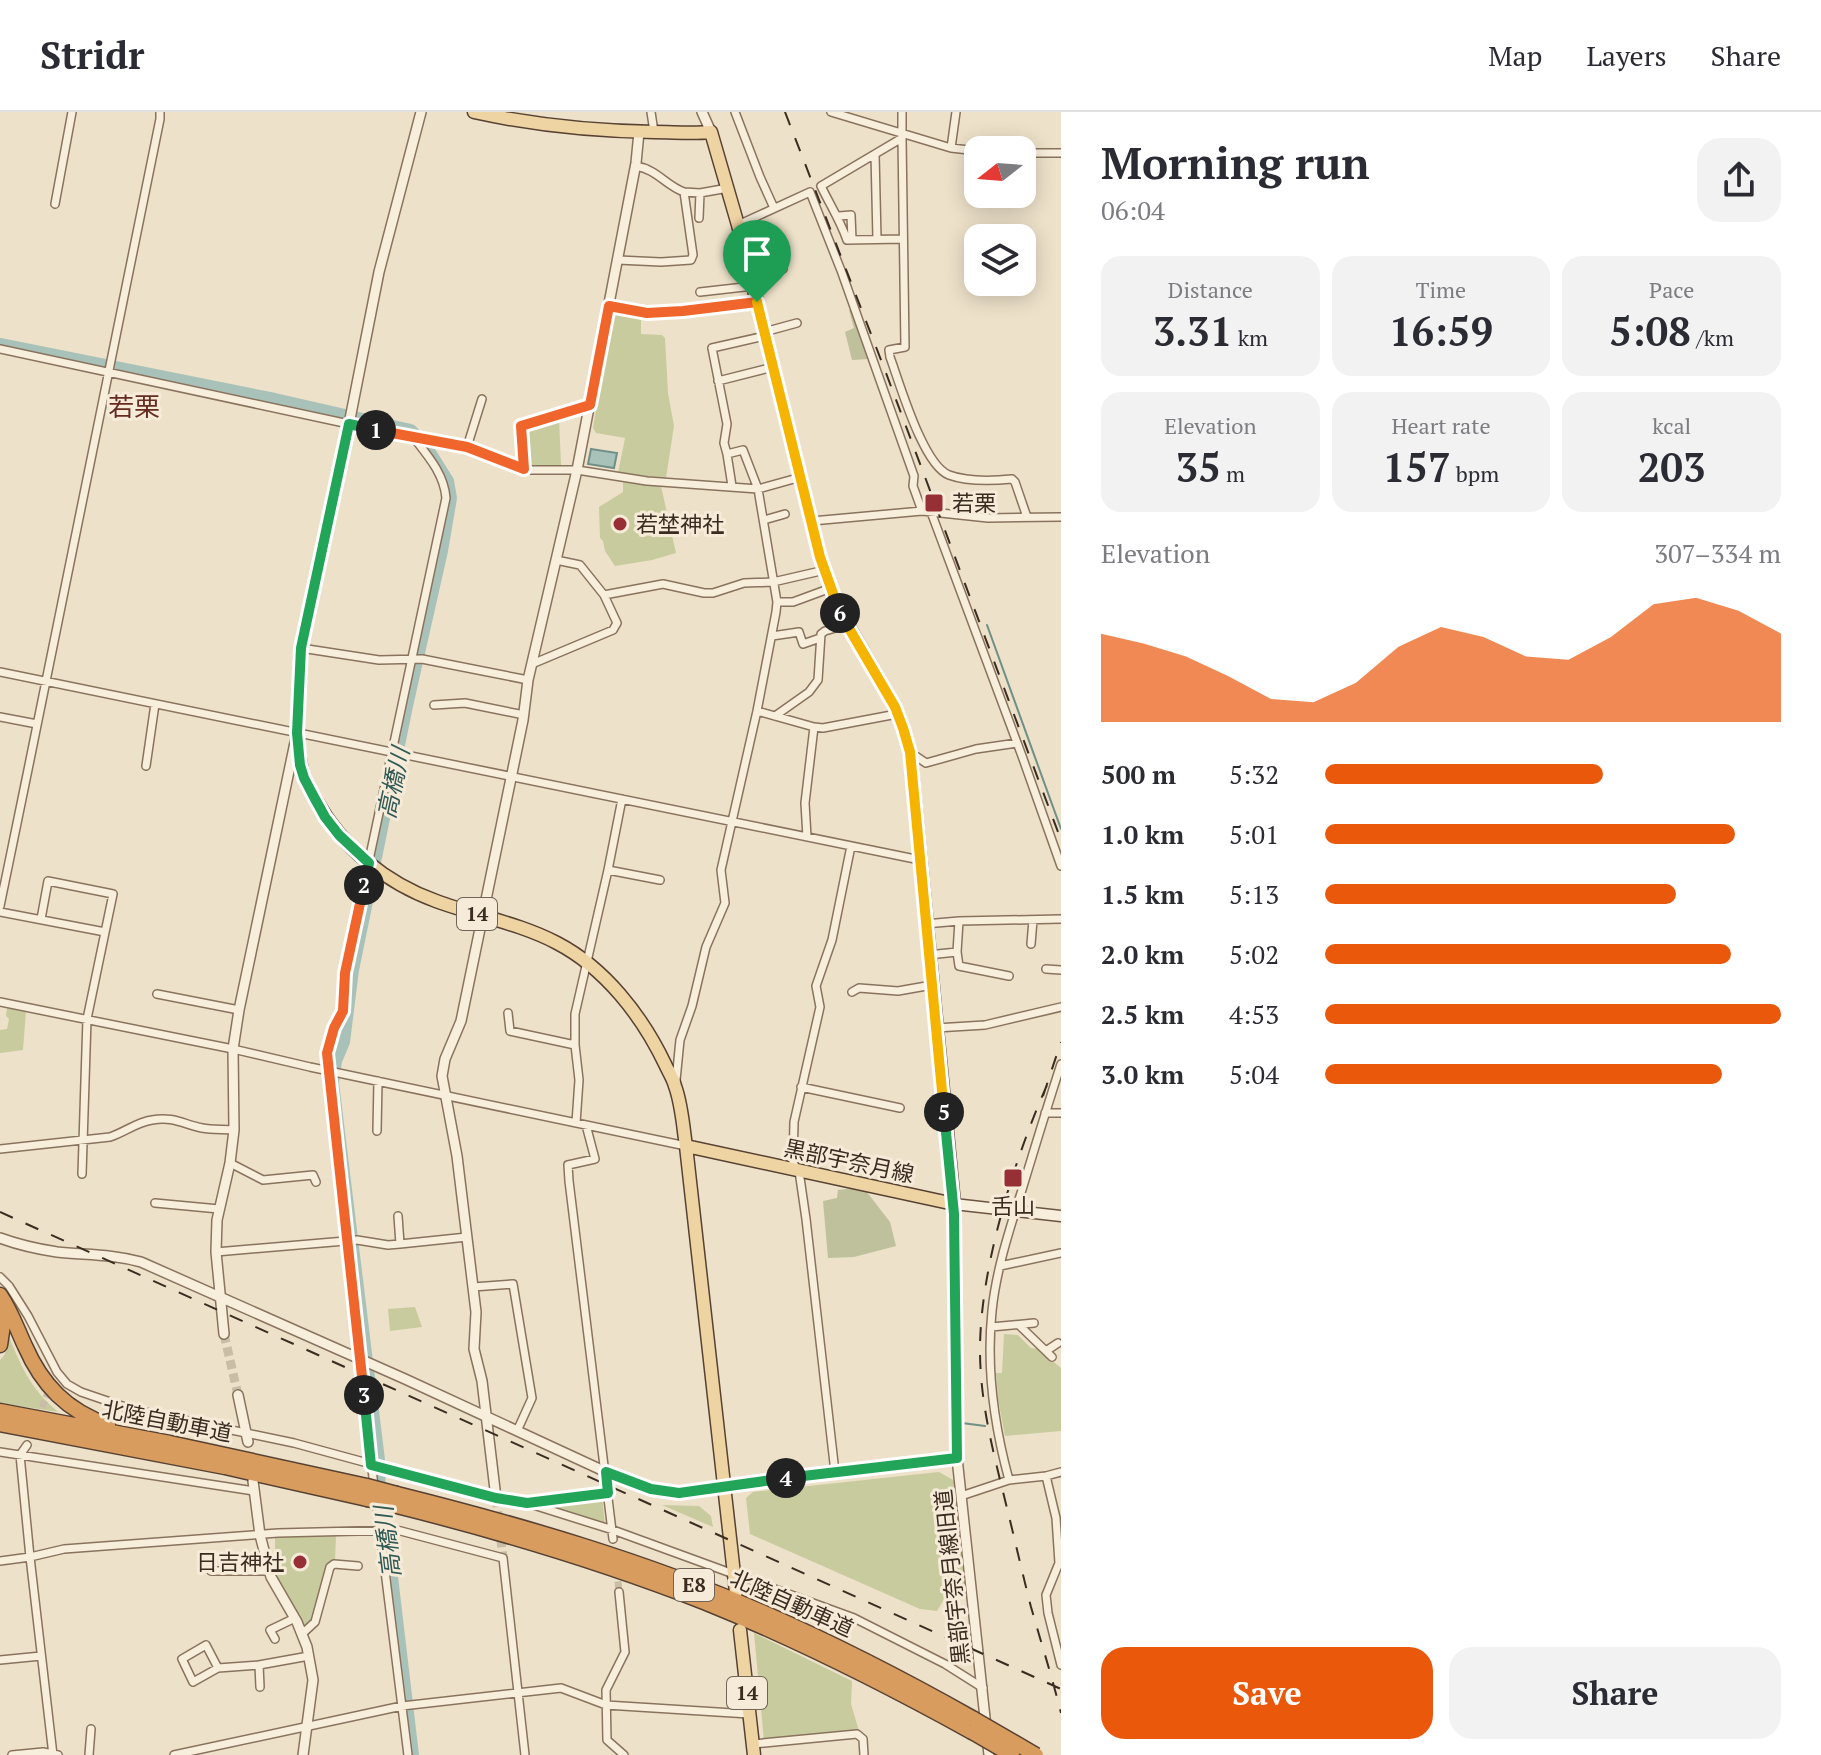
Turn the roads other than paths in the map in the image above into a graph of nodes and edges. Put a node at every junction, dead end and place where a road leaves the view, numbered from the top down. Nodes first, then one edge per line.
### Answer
1 (72, 112) edge
2 (160, 112) edge
3 (421, 112) edge
4 (474, 112) edge
5 (651, 112) edge
6 (702, 112) edge
7 (735, 112) edge
8 (831, 112) edge
9 (902, 112) edge
10 (956, 112) edge
11 (537, 118) edge
12 (639, 132) junction
13 (654, 132) junction
14 (711, 132) junction
15 (902, 136) junction
16 (951, 148) junction
17 (964, 149) edge
18 (1036, 153) edge
19 (1061, 153) edge
20 (875, 154) junction
21 (635, 166) junction
22 (728, 188) junction
23 (684, 192) junction
24 (700, 193) junction
25 (55, 204) dead end
26 (774, 208) junction
27 (839, 216) junction
28 (699, 218) dead end
29 (738, 225) junction
30 (877, 239) junction
31 (903, 239) junction
32 (852, 240) junction
33 (618, 260) junction
34 (783, 269) dead end
35 (752, 281) junction
36 (700, 292) dead end
37 (757, 302) junction
38 (609, 306) junction
39 (797, 323) dead end
40 (765, 334) junction
41 (0, 349) edge
42 (773, 367) junction
43 (109, 372) junction
44 (718, 381) junction
45 (482, 399) dead end
46 (590, 405) junction
47 (349, 424) junction
48 (414, 438) junction
49 (467, 447) junction
50 (727, 454) junction
51 (524, 469) junction
52 (577, 470) junction
53 (801, 477) junction
54 (732, 486) junction
55 (758, 489) junction
56 (926, 512) junction
57 (785, 514) dead end
58 (1027, 517) junction
59 (1061, 517) edge
60 (764, 520) junction
61 (812, 521) junction
62 (556, 560) junction
63 (825, 570) junction
64 (773, 582) junction
65 (831, 588) junction
66 (604, 595) junction
67 (777, 602) junction
68 (846, 625) junction
69 (772, 636) junction
70 (820, 638) junction
71 (301, 648) junction
72 (411, 659) junction
73 (532, 664) junction
74 (0, 672) edge
75 (528, 680) junction
76 (45, 682) junction
77 (155, 704) junction
78 (434, 705) dead end
79 (757, 711) junction
80 (897, 714) junction
81 (524, 715) junction
82 (775, 716) junction
83 (0, 717) edge
84 (37, 724) junction
85 (814, 727) junction
86 (297, 733) junction
87 (1017, 743) junction
88 (392, 753) junction
89 (910, 756) junction
90 (146, 766) dead end
91 (512, 777) junction
92 (622, 799) junction
93 (733, 822) junction
94 (807, 837) junction
95 (851, 846) junction
96 (920, 860) junction
97 (369, 863) junction
98 (1061, 866) edge
99 (4, 869) edge
100 (608, 870) junction
101 (660, 880) dead end
102 (0, 909) edge
103 (483, 916) junction
104 (41, 919) junction
105 (1061, 919) edge
106 (1033, 920) junction
107 (959, 921) junction
108 (925, 924) junction
109 (105, 932) junction
110 (1031, 944) dead end
111 (957, 952) junction
112 (928, 955) junction
113 (587, 963) junction
114 (1046, 969) dead end
115 (1061, 970) edge
116 (1009, 976) dead end
117 (932, 985) junction
118 (852, 992) dead end
119 (157, 994) dead end
120 (0, 1002) edge
121 (1061, 1007) edge
122 (239, 1010) junction
123 (508, 1013) dead end
124 (87, 1019) junction
125 (936, 1028) junction
126 (575, 1045) junction
127 (233, 1049) junction
128 (1061, 1064) edge
129 (328, 1071) junction
130 (378, 1081) junction
131 (675, 1086) junction
132 (801, 1087) junction
133 (445, 1095) junction
134 (900, 1108) dead end
135 (1045, 1113) junction
136 (1061, 1113) edge
137 (576, 1123) junction
138 (586, 1125) junction
139 (234, 1130) junction
140 (377, 1131) dead end
141 (83, 1139) junction
142 (686, 1146) junction
143 (0, 1149) edge
144 (230, 1163) junction
145 (799, 1171) junction
146 (82, 1174) dead end
147 (316, 1182) dead end
148 (155, 1203) dead end
149 (954, 1204) junction
150 (219, 1209) junction
151 (1015, 1211) junction
152 (398, 1216) dead end
153 (1061, 1216) edge
154 (467, 1237) junction
155 (0, 1238) edge
156 (347, 1241) junction
157 (400, 1244) junction
158 (216, 1252) junction
159 (1061, 1253) edge
160 (1000, 1266) junction
161 (0, 1277) edge
162 (473, 1287) junction
163 (0, 1295) edge
164 (220, 1296) junction
165 (0, 1315) edge
166 (1034, 1323) dead end
167 (1019, 1325) junction
168 (991, 1327) junction
169 (224, 1334) tunnel mouth
170 (1058, 1343) dead end
171 (0, 1345) edge
172 (360, 1359) junction
173 (57, 1372) junction
174 (52, 1383) tunnel mouth
175 (238, 1395) tunnel mouth
176 (0, 1411) edge
177 (486, 1416) junction
178 (0, 1424) edge
179 (517, 1431) junction
180 (0, 1434) edge
181 (248, 1437) junction
182 (27, 1445) dead end
183 (0, 1452) edge
184 (20, 1455) junction
185 (169, 1456) junction
186 (957, 1458) junction
187 (277, 1465) junction
188 (371, 1465) junction
189 (606, 1472) junction
190 (835, 1472) junction
191 (1061, 1472) edge
192 (1046, 1476) junction
193 (1009, 1480) junction
194 (254, 1486) joint
195 (725, 1486) junction
196 (367, 1492) junction
197 (608, 1493) junction
198 (961, 1496) junction
199 (496, 1498) junction
200 (527, 1503) junction
201 (381, 1530) junction
202 (613, 1534) junction
203 (260, 1535) junction
204 (1060, 1549) edge
205 (30, 1557) junction
206 (0, 1561) edge
207 (358, 1566) dead end
208 (211, 1571) dead end
209 (270, 1571) junction
210 (734, 1573) junction
211 (619, 1592) tunnel mouth
212 (736, 1592) dead end
213 (295, 1618) junction
214 (740, 1630) dead end
215 (302, 1634) junction
216 (275, 1639) dead end
217 (41, 1656) junction
218 (309, 1656) junction
219 (0, 1660) edge
220 (259, 1665) junction
221 (1061, 1665) edge
222 (218, 1668) junction
223 (260, 1687) dead end
224 (983, 1688) junction
225 (518, 1694) junction
226 (606, 1705) junction
227 (402, 1706) junction
228 (749, 1714) junction
229 (973, 1725) junction
230 (306, 1726) junction
231 (91, 1729) dead end
232 (754, 1750) edge
233 (12, 1755) edge
234 (55, 1755) edge
235 (89, 1755) edge
236 (174, 1755) edge
237 (303, 1755) edge
238 (408, 1755) edge
239 (525, 1755) edge
240 (624, 1755) edge
241 (864, 1755) edge
242 (989, 1755) edge
243 (1012, 1755) edge
244 (1036, 1755) edge

1 - 25 street
2 - 43 street
3 - 47 street
4 - 11 main road
5 - 13 street
6 - 14 street
7 - 26 street
8 - 15 street
9 - 15 street
10 - 16 street
11 - 12 main road
12 - 13 main road
12 - 21 street
13 - 14 main road
14 - 22 main road, 黒部宇奈月線
15 - 16 street
15 - 20 street
15 - 31 street
16 - 17 street
18 - 19 street
20 - 27 street
20 - 30 street
21 - 23 street
21 - 33 street
22 - 24 street
22 - 29 main road, 黒部宇奈月線
23 - 24 street
23 - 33 street
24 - 28 street
26 - 29 street
26 - 56 street
27 - 32 street
27 - 32 street
29 - 35 main road, 黒部宇奈月線
30 - 31 street
30 - 32 street
31 - 58 street
33 - 38 street
34 - 35 street
35 - 36 street
35 - 37 main road, 黒部宇奈月線
37 - 38 street
37 - 40 main road, 黒部宇奈月線
38 - 46 street
39 - 40 street
40 - 42 main road, 黒部宇奈月線
40 - 44 street
41 - 43 street
42 - 44 street
42 - 53 main road, 黒部宇奈月線
43 - 47 street
43 - 76 street
44 - 50 street
45 - 49 street
46 - 51 street
46 - 52 street
47 - 48 street
47 - 71 street
48 - 49 street
48 - 72 street
49 - 51 street
50 - 54 street
50 - 55 street
51 - 52 street
52 - 54 street
52 - 62 street
53 - 55 street
53 - 61 main road, 黒部宇奈月線
54 - 55 street
55 - 60 street
56 - 58 street
56 - 61 street
56 - 87 street
57 - 60 street
58 - 59 street
60 - 64 street
61 - 63 main road, 黒部宇奈月線
62 - 66 street
62 - 73 street
63 - 64 street
63 - 65 main road, 黒部宇奈月線
64 - 66 street
64 - 67 street
65 - 67 street
65 - 68 main road, 黒部宇奈月線
66 - 73 street
67 - 69 street
68 - 70 street
68 - 80 main road, 黒部宇奈月線
69 - 70 street
69 - 79 street
70 - 82 street
71 - 72 street
71 - 86 street
72 - 75 street
72 - 88 street
73 - 75 street
74 - 76 street
75 - 81 street
76 - 77 street
76 - 84 street
77 - 86 street
77 - 90 street
78 - 81 street
79 - 82 street
79 - 93 street
80 - 85 street
80 - 89 main road, 黒部宇奈月線
81 - 91 street
82 - 85 street
83 - 84 street
84 - 99 street
85 - 94 street
86 - 88 street
86 - 97 main road, 14
86 - 122 street
87 - 89 street
87 - 98 street
88 - 91 street
88 - 97 street
89 - 96 main road, 黒部宇奈月線
91 - 92 street
91 - 103 street
92 - 93 street
92 - 100 street
93 - 94 street
93 - 131 street
94 - 95 street
95 - 96 street
95 - 132 street
96 - 108 main road, 黒部宇奈月線
97 - 103 main road, 14
97 - 129 street
99 - 102 street
100 - 101 street
100 - 113 street
102 - 104 street
103 - 113 main road, 14
103 - 133 street
104 - 109 street
104 - 109 street
105 - 106 street
106 - 107 street
106 - 110 street
107 - 108 street
107 - 111 street
108 - 112 main road, 黒部宇奈月線
109 - 124 street
111 - 112 street
111 - 116 street
112 - 117 main road, 黒部宇奈月線
113 - 126 street
113 - 131 main road, 14
114 - 115 street
117 - 118 street
117 - 125 main road, 黒部宇奈月線
119 - 122 street
120 - 124 street
121 - 125 street
122 - 127 street
123 - 126 street
124 - 127 street
124 - 141 street
125 - 149 main road, 黒部宇奈月線
126 - 137 street
127 - 129 street
127 - 139 street
128 - 135 street
129 - 130 street
129 - 156 street
130 - 133 street
130 - 140 street
131 - 142 main road, 14
132 - 134 street
132 - 145 street
133 - 137 street
133 - 154 street
135 - 136 street
135 - 151 street
137 - 138 street
138 - 142 street
138 - 189 street
139 - 141 street
139 - 144 street
141 - 143 street
141 - 146 street
142 - 145 main road, 黒部宇奈月線
142 - 195 main road, 14
144 - 147 street
144 - 150 street
145 - 149 main road, 黒部宇奈月線
145 - 190 street
148 - 150 street
149 - 151 main road
149 - 186 street, 黒部宇奈月線旧道
150 - 158 street
151 - 153 main road
151 - 160 street
152 - 157 street
154 - 157 street
154 - 162 street
155 - 164 street
156 - 157 street
156 - 158 street
156 - 172 street
158 - 164 street
159 - 160 street
160 - 168 street
161 - 173 street
162 - 177 street
162 - 179 street
163 - 187 highway
164 - 169 street
164 - 172 street
165 - 171 highway
166 - 167 street
167 - 168 street
167 - 170 street
168 - 193 street
172 - 177 street
172 - 188 street
173 - 174 street
173 - 181 street
175 - 181 street
176 - 187 highway, 北陸自動車道 / E8
177 - 179 street
177 - 199 street
178 - 185 highway, 北陸自動車道 / E8
179 - 189 street
180 - 185 highway
181 - 188 street
182 - 184 street
183 - 184 street
184 - 194 street
184 - 205 street
185 - 196 highway, 北陸自動車道 / E8
186 - 190 street
186 - 198 street, 黒部宇奈月線旧道
187 - 196 highway, 北陸自動車道 / E8
188 - 199 street
188 - 201 street
189 - 195 street
189 - 197 street
190 - 195 street
191 - 192 street
192 - 193 street
192 - 204 street
193 - 198 street
194 - 203 street
195 - 210 main road, 14
196 - 229 highway, 北陸自動車道 / E8, bridge
197 - 200 street
197 - 202 street
198 - 224 street, 黒部宇奈月線旧道
199 - 200 street
200 - 202 street
201 - 203 street
201 - 225 street
201 - 227 street
202 - 210 street
203 - 205 street
203 - 209 street
204 - 221 street
205 - 206 street
205 - 217 street
207 - 215 street
208 - 209 street
209 - 213 street
210 - 212 main road, 14
210 - 224 street
211 - 226 street
213 - 215 street
213 - 216 street
214 - 228 main road, 14
215 - 218 street
217 - 219 street
217 - 234 street
218 - 220 street
218 - 230 street
220 - 222 street
220 - 223 street
222 - 222 street
224 - 242 street, 黒部宇奈月線旧道
225 - 226 street
225 - 227 street
225 - 239 street
226 - 228 street
226 - 240 street
227 - 230 street
227 - 238 street
228 - 232 main road, 14
229 - 243 highway, 北陸自動車道 / E8, bridge
229 - 244 highway, 北陸自動車道 / E8, bridge
230 - 236 street
230 - 237 street
231 - 235 street
232 - 241 street
233 - 234 street

